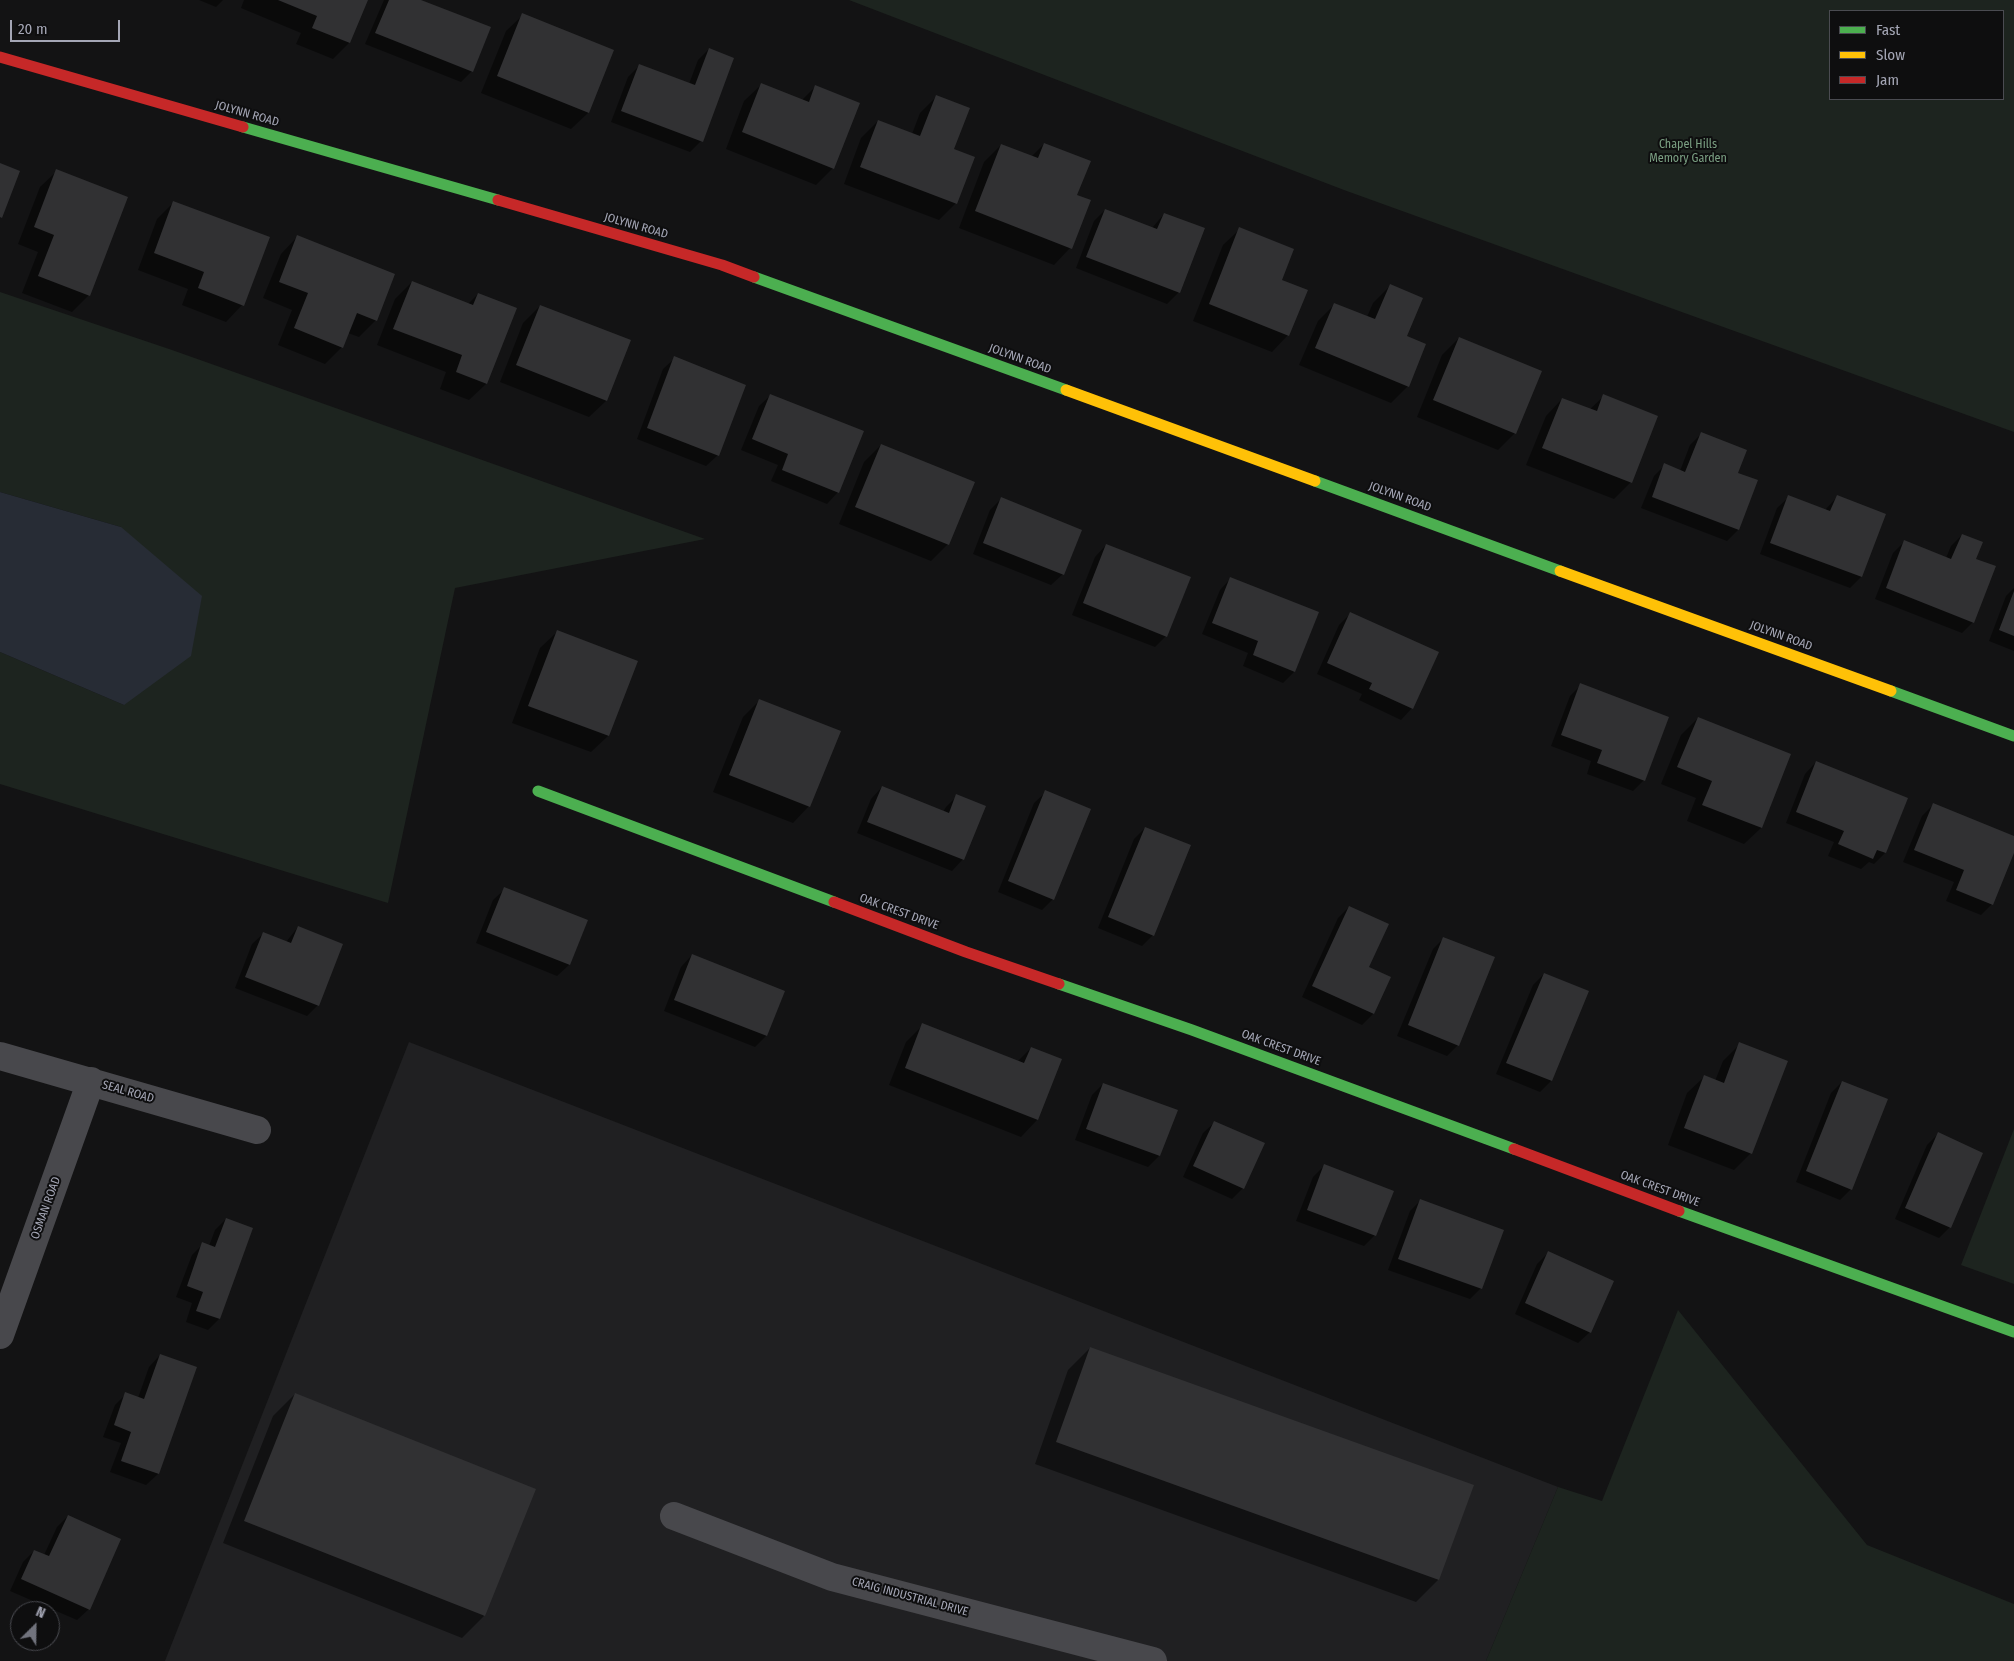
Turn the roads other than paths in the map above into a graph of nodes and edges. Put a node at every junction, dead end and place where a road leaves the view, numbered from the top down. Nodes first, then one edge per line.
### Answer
1 (0, 57) edge
2 (2014, 736) edge
3 (538, 791) dead end
4 (0, 1056) edge
5 (91, 1082) junction
6 (256, 1130) dead end
7 (2014, 1332) edge
8 (0, 1334) edge
9 (674, 1516) dead end
10 (1153, 1661) edge

1 - 2 street, JOLYNN ROAD
3 - 7 street, OAK CREST DRIVE
4 - 5 street, SEAL ROAD
5 - 6 street, SEAL ROAD
5 - 8 street, OSMAN ROAD
9 - 10 street, CRAIG INDUSTRIAL DRIVE

